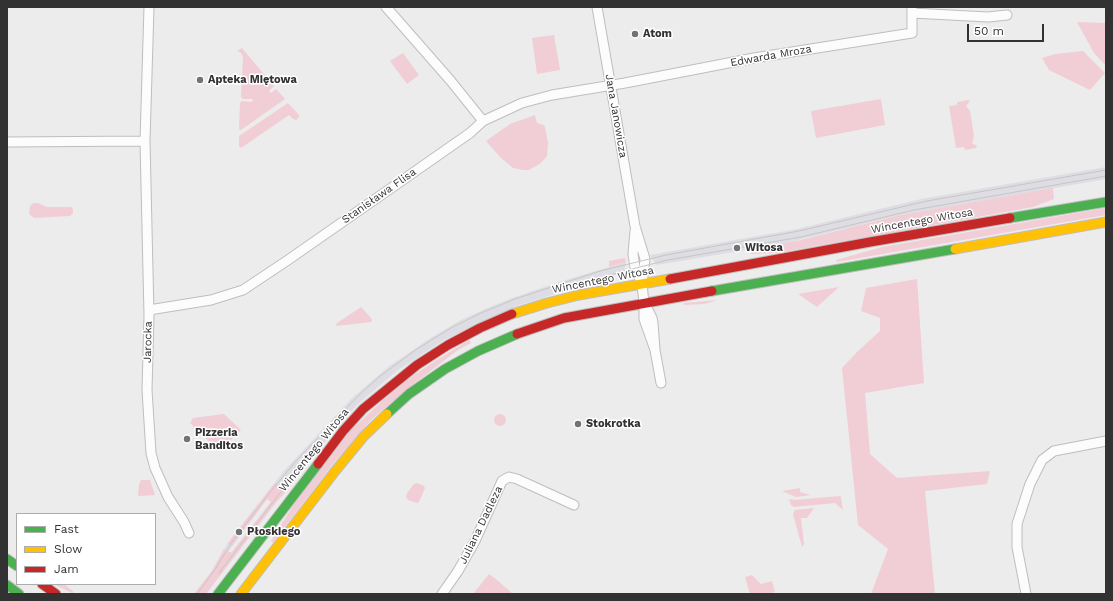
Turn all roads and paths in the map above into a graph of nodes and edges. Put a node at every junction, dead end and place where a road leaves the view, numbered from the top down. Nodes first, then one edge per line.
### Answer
1 (149, 7) edge
2 (386, 7) edge
3 (597, 7) edge
4 (912, 10) edge
5 (1007, 15) dead end
6 (611, 85) junction
7 (484, 121) junction
8 (145, 141) junction
9 (7, 142) edge
10 (1106, 202) edge
11 (1106, 222) edge
12 (642, 284) junction
13 (644, 303) junction
14 (149, 310) junction
15 (661, 383) dead end
16 (1106, 441) edge
17 (574, 504) dead end
18 (189, 533) dead end
19 (7, 559) edge
20 (16, 565) edge
21 (7, 585) edge
22 (43, 585) edge
23 (244, 593) edge
24 (19, 594) edge
25 (56, 594) edge
26 (218, 594) edge
27 (442, 594) edge
28 (1026, 594) edge

1 - 8 street, Jarocka
2 - 7 street
3 - 6 street, Jana Janowicza
4 - 5 street, Edwarda Mroza
4 - 6 street, Edwarda Mroza
6 - 7 street, Stanisława Flisa
6 - 12 street, Jana Janowicza
7 - 14 street, Stanisława Flisa
8 - 9 street
8 - 14 street, Jarocka
10 - 12 main road, Wincentego Witosa
11 - 13 main road
12 - 13 street, Jana Janowicza
12 - 26 main road, Wincentego Witosa
13 - 15 street, Jana Janowicza
13 - 23 main road
14 - 18 street, Jarocka
16 - 28 street
17 - 27 street, Juliana Dadleza
19 - 20 main road
21 - 24 main road
22 - 25 main road

